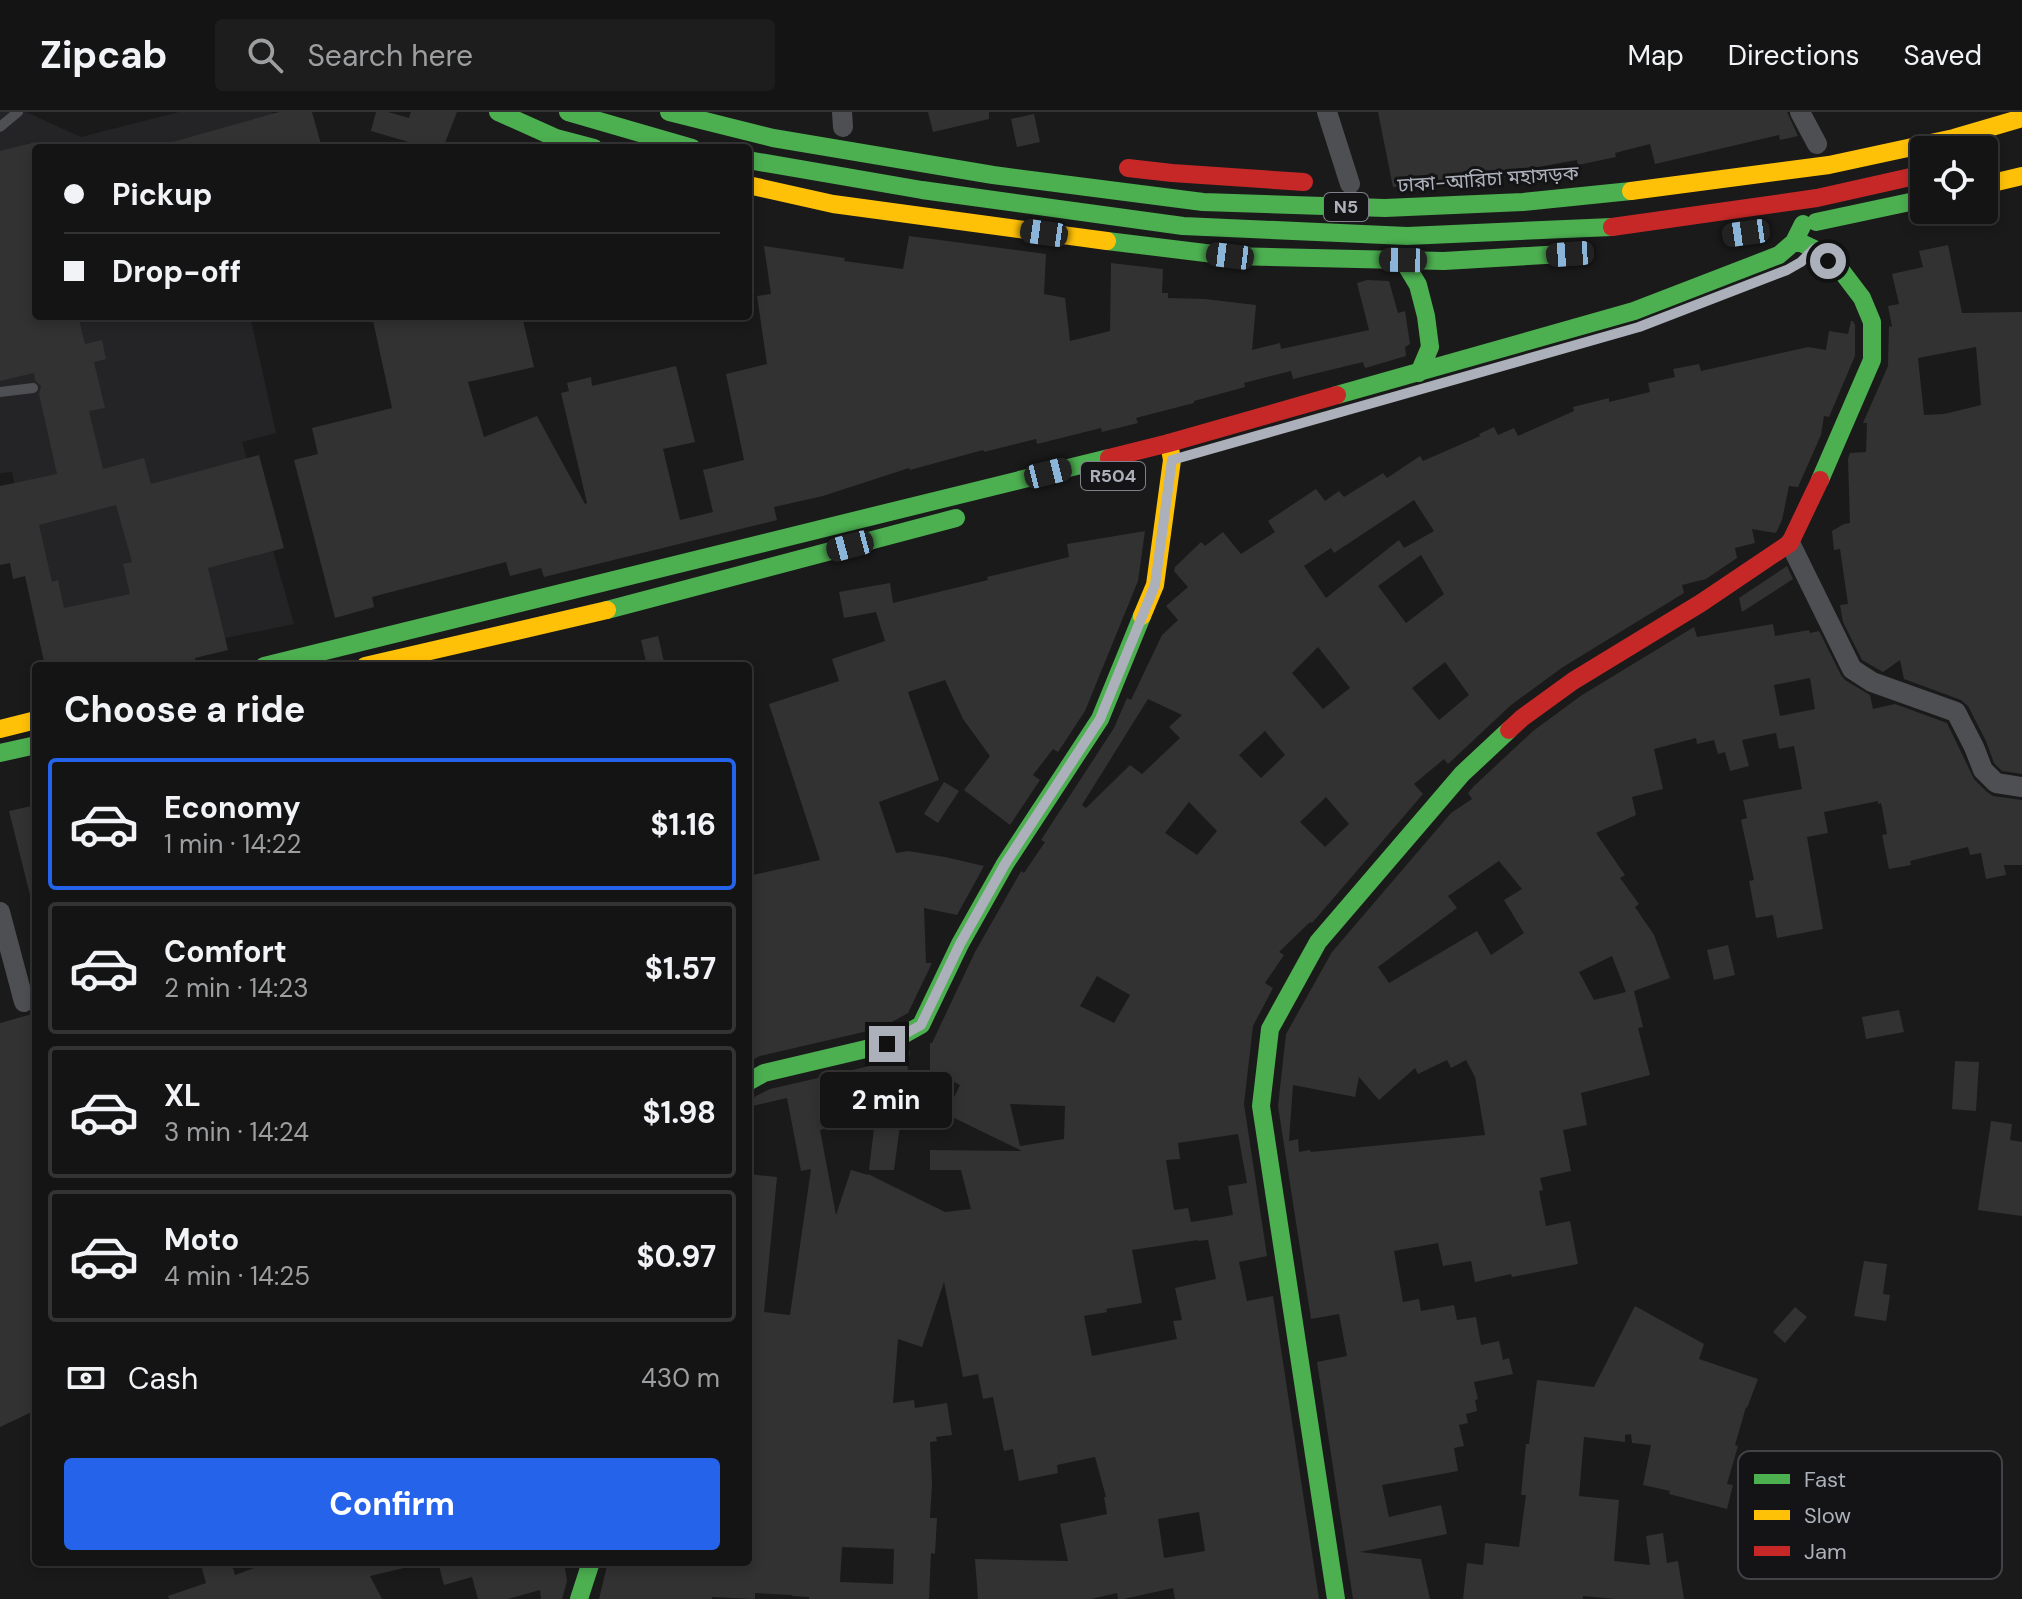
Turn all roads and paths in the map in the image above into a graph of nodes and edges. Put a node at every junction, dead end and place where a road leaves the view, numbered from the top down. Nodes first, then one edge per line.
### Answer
1 (18, 112) edge
2 (498, 112) edge
3 (568, 112) edge
4 (669, 112) edge
5 (1327, 112) edge
6 (1800, 112) edge
7 (2022, 118) edge
8 (0, 127) edge
9 (579, 144) edge
10 (678, 144) edge
11 (1817, 144) dead end
12 (752, 161) edge
13 (1114, 166) dead end
14 (2022, 176) edge
15 (1910, 177) edge
16 (1998, 182) edge
17 (1342, 184) joint
18 (752, 186) edge
19 (1910, 202) edge
20 (1828, 219) junction
21 (1799, 245) junction
22 (1601, 252) dead end
23 (1403, 260) junction
24 (1421, 381) junction
25 (33, 388) dead end
26 (0, 392) edge
27 (1258, 436) dead end
28 (1166, 456) junction
29 (968, 515) dead end
30 (1790, 543) junction
31 (281, 662) edge
32 (382, 662) edge
33 (32, 721) edge
34 (0, 729) edge
35 (32, 746) edge
36 (0, 753) edge
37 (2022, 787) edge
38 (0, 912) edge
39 (24, 1002) dead end
40 (752, 1080) edge
41 (590, 1566) edge
42 (579, 1599) edge
43 (1336, 1599) edge

1 - 8 lane
2 - 9 main road
3 - 10 main road
4 - 7 main road, ঢাকা-আরিচা মহাসড়ক / N5
5 - 17 street
6 - 11 street
12 - 15 main road, N5
13 - 17 main road
14 - 16 main road
18 - 23 main road
19 - 20 main road
20 - 21 main road
20 - 21 main road
21 - 24 main road, R504
21 - 30 main road
22 - 23 main road
23 - 24 main road
24 - 28 main road, R504
25 - 26 lane
27 - 28 main road, R504
28 - 31 main road, R504
28 - 40 main road
29 - 32 main road
30 - 37 street
30 - 43 main road
33 - 34 main road
35 - 36 main road
38 - 39 street
41 - 42 main road

